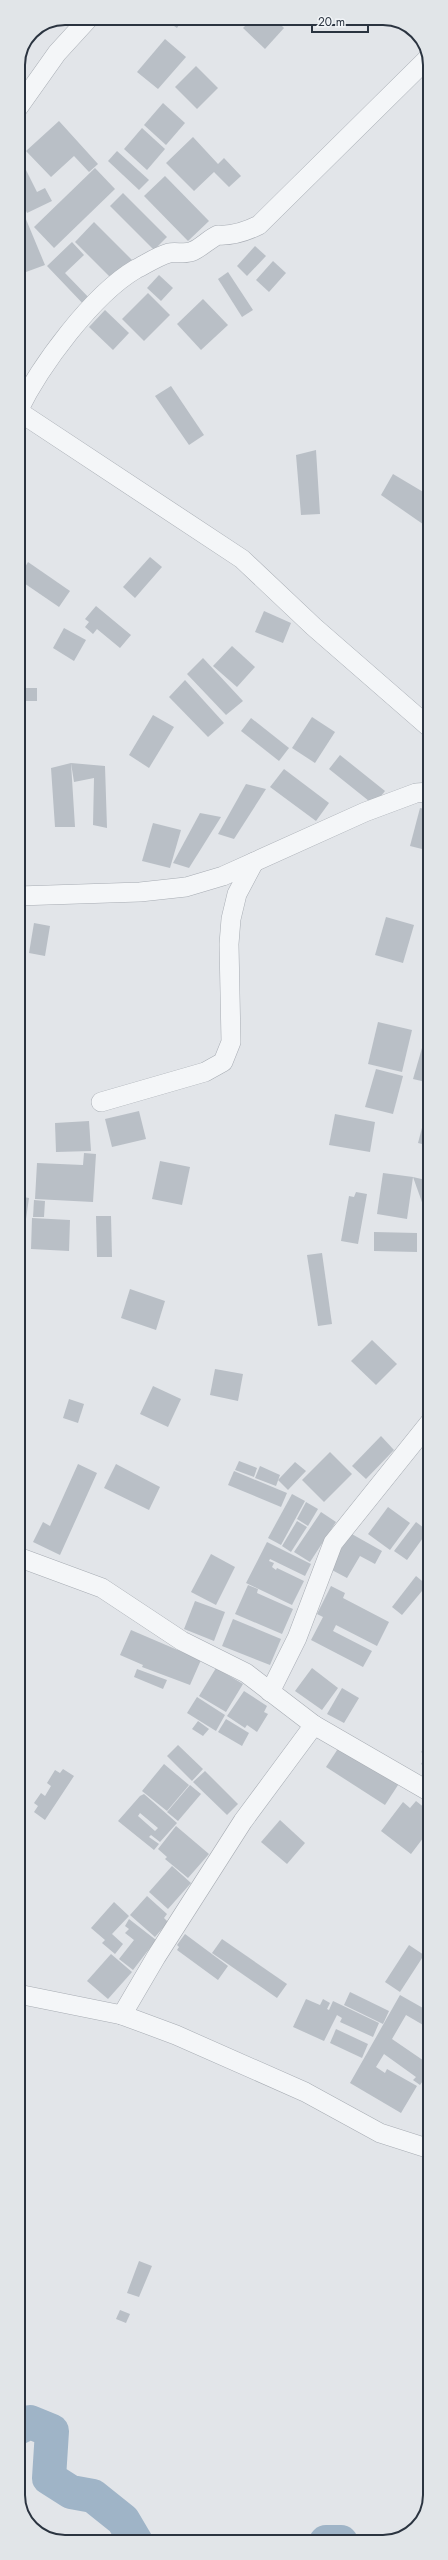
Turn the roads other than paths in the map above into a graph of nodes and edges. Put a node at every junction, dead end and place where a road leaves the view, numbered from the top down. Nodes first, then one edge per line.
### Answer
1 (82, 25) edge
2 (423, 63) edge
3 (25, 98) edge
4 (25, 396) edge
5 (25, 416) edge
6 (423, 722) edge
7 (423, 792) edge
8 (254, 862) junction
9 (25, 896) edge
10 (101, 1102) dead end
11 (423, 1431) edge
12 (25, 1560) edge
13 (270, 1692) junction
14 (314, 1725) junction
15 (423, 1788) edge
16 (25, 1995) edge
17 (122, 2015) junction
18 (423, 2147) edge

1 - 3 street
2 - 4 street
5 - 6 street
7 - 8 street
8 - 9 street
8 - 10 street
11 - 13 street
12 - 13 street
13 - 14 street
14 - 15 street
14 - 17 street
16 - 17 street
17 - 18 street

